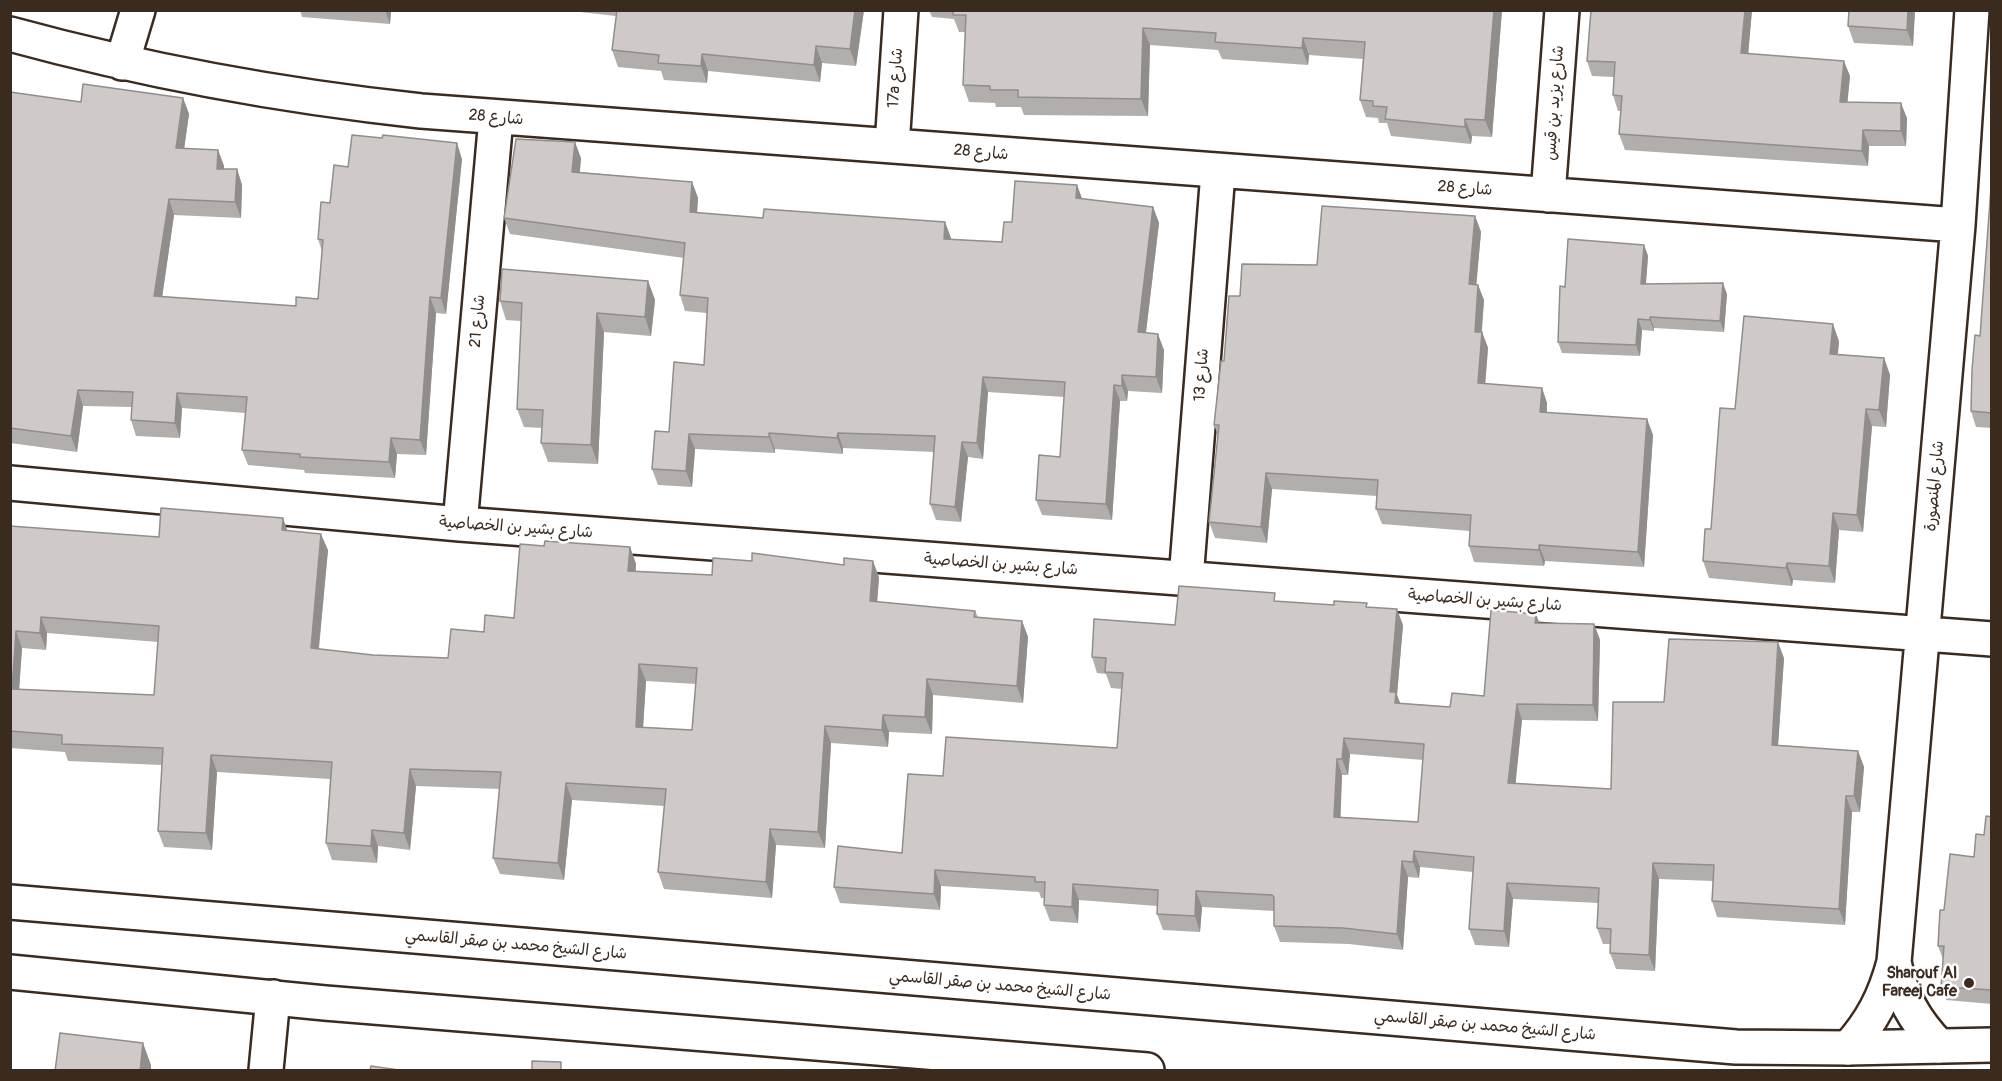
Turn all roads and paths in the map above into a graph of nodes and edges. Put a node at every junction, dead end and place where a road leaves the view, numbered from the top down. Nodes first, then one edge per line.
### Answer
1 (138, 10) edge
2 (901, 10) edge
3 (1562, 10) edge
4 (1972, 10) edge
5 (10, 34) edge
6 (122, 63) junction
7 (496, 118) junction
8 (892, 146) junction
9 (1218, 172) junction
10 (1548, 195) junction
11 (1958, 225) junction
12 (10, 483) edge
13 (460, 524) junction
14 (1186, 579) junction
15 (1922, 633) junction
16 (1992, 639) edge
17 (10, 902) edge
18 (1894, 962) junction
19 (10, 972) edge
20 (273, 996) junction
21 (1992, 1045) edge
22 (1939, 1046) junction
23 (1848, 1048) junction
24 (266, 1071) edge
25 (1147, 1071) edge

1 - 6 street
2 - 8 street, 17a شارع
3 - 10 street, شارع يزيد بن قيس
4 - 11 street, شارع المنصورة
5 - 6 street, شارع 28
6 - 7 street, شارع 28
7 - 8 street, شارع 28
7 - 13 street, شارع 21
8 - 9 street, شارع 28
9 - 10 street, شارع 28
9 - 14 street, شارع 13
10 - 11 street, شارع 28
11 - 15 street, شارع المنصورة
12 - 13 street, شارع بشير بن الخصاصية
13 - 14 street, شارع بشير بن الخصاصية
14 - 15 street, شارع بشير بن الخصاصية
15 - 16 street, شارع بشير بن الخصاصية
15 - 18 street, شارع المنصورة
17 - 23 street, شارع الشيخ محمد بن صقر القاسمي
18 - 22 street, شارع المنصورة
18 - 23 street, شارع المنصورة
19 - 20 street
20 - 24 street
20 - 25 street
21 - 22 street, شارع الشيخ محمد بن صقر القاسمي
22 - 23 street, شارع الشيخ محمد بن صقر القاسمي

